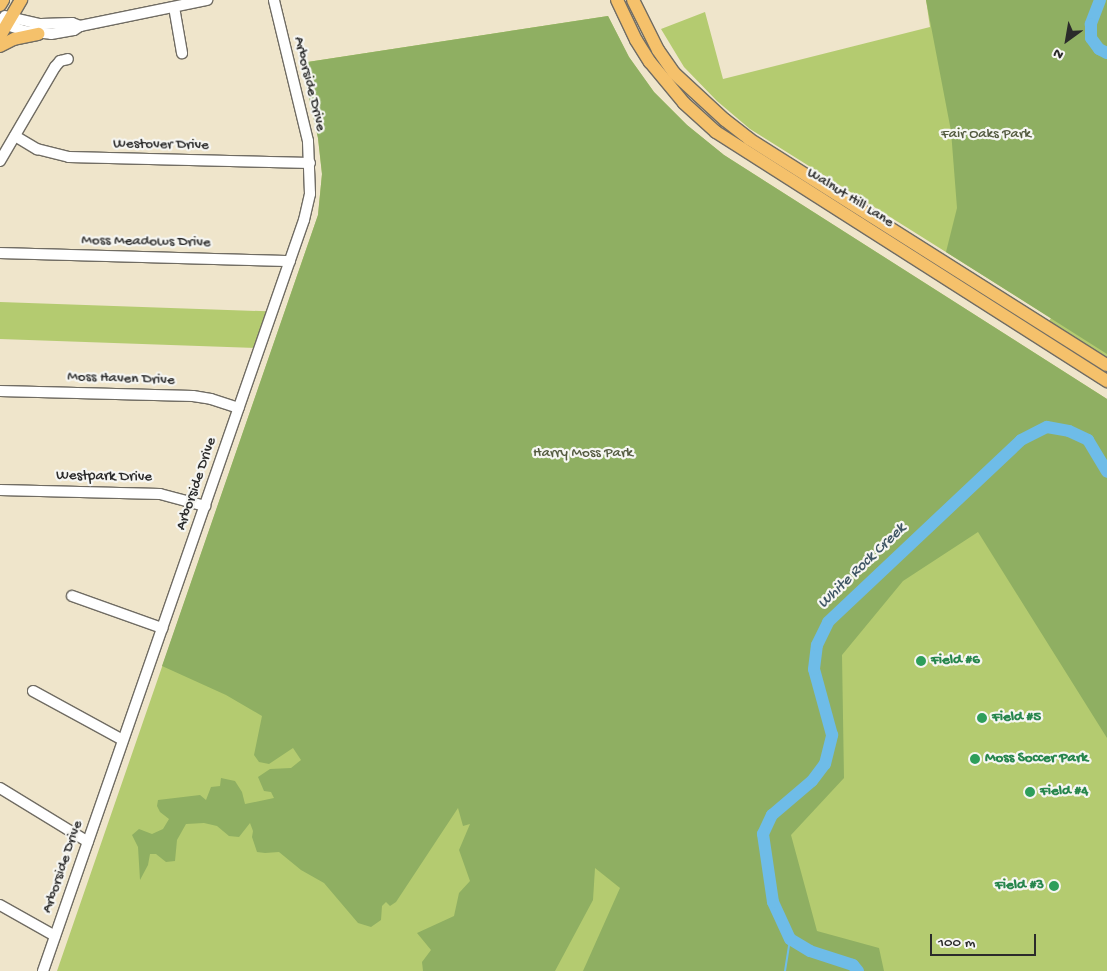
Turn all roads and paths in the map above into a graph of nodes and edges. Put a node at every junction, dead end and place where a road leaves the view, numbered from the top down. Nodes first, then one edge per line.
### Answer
1 (3, 0) edge
2 (21, 0) edge
3 (207, 0) edge
4 (274, 0) edge
5 (618, 0) edge
6 (633, 0) edge
7 (0, 5) edge
8 (174, 6) junction
9 (4, 22) edge
10 (80, 26) junction
11 (38, 34) junction
12 (0, 46) edge
13 (182, 53) dead end
14 (68, 59) dead end
15 (15, 136) junction
16 (747, 145) junction
17 (0, 161) edge
18 (310, 163) junction
19 (861, 218) junction
20 (0, 254) edge
21 (290, 261) junction
22 (1107, 365) edge
23 (1107, 381) edge
24 (0, 391) edge
25 (239, 408) junction
26 (0, 490) edge
27 (205, 506) junction
28 (72, 596) dead end
29 (162, 628) junction
30 (33, 691) dead end
31 (123, 740) junction
32 (0, 788) edge
33 (88, 842) junction
34 (0, 905) edge
35 (55, 936) junction
36 (43, 971) edge

1 - 7 main road
2 - 9 main road
3 - 8 street
4 - 18 street, Arborside Drive
5 - 16 main road, Walnut Hill Lane
6 - 16 main road, Walnut Hill Lane
8 - 10 street
8 - 13 street
9 - 10 street
9 - 11 street
10 - 11 street
11 - 12 main road
14 - 15 street
15 - 17 street
15 - 18 street, Westover Drive
16 - 19 main road, Walnut Hill Lane
18 - 21 street, Arborside Drive
19 - 22 main road, Walnut Hill Lane
19 - 23 main road, Walnut Hill Lane
20 - 21 street, Moss Meadows Drive
21 - 25 street, Arborside Drive
24 - 25 street, Moss Haven Drive
25 - 27 street, Arborside Drive
26 - 27 street, Westpark Drive
27 - 29 street, Arborside Drive
28 - 29 street
29 - 31 street, Arborside Drive
30 - 31 street
31 - 33 street, Arborside Drive
32 - 33 street
33 - 35 street, Arborside Drive
34 - 35 street
35 - 36 street, Arborside Drive

